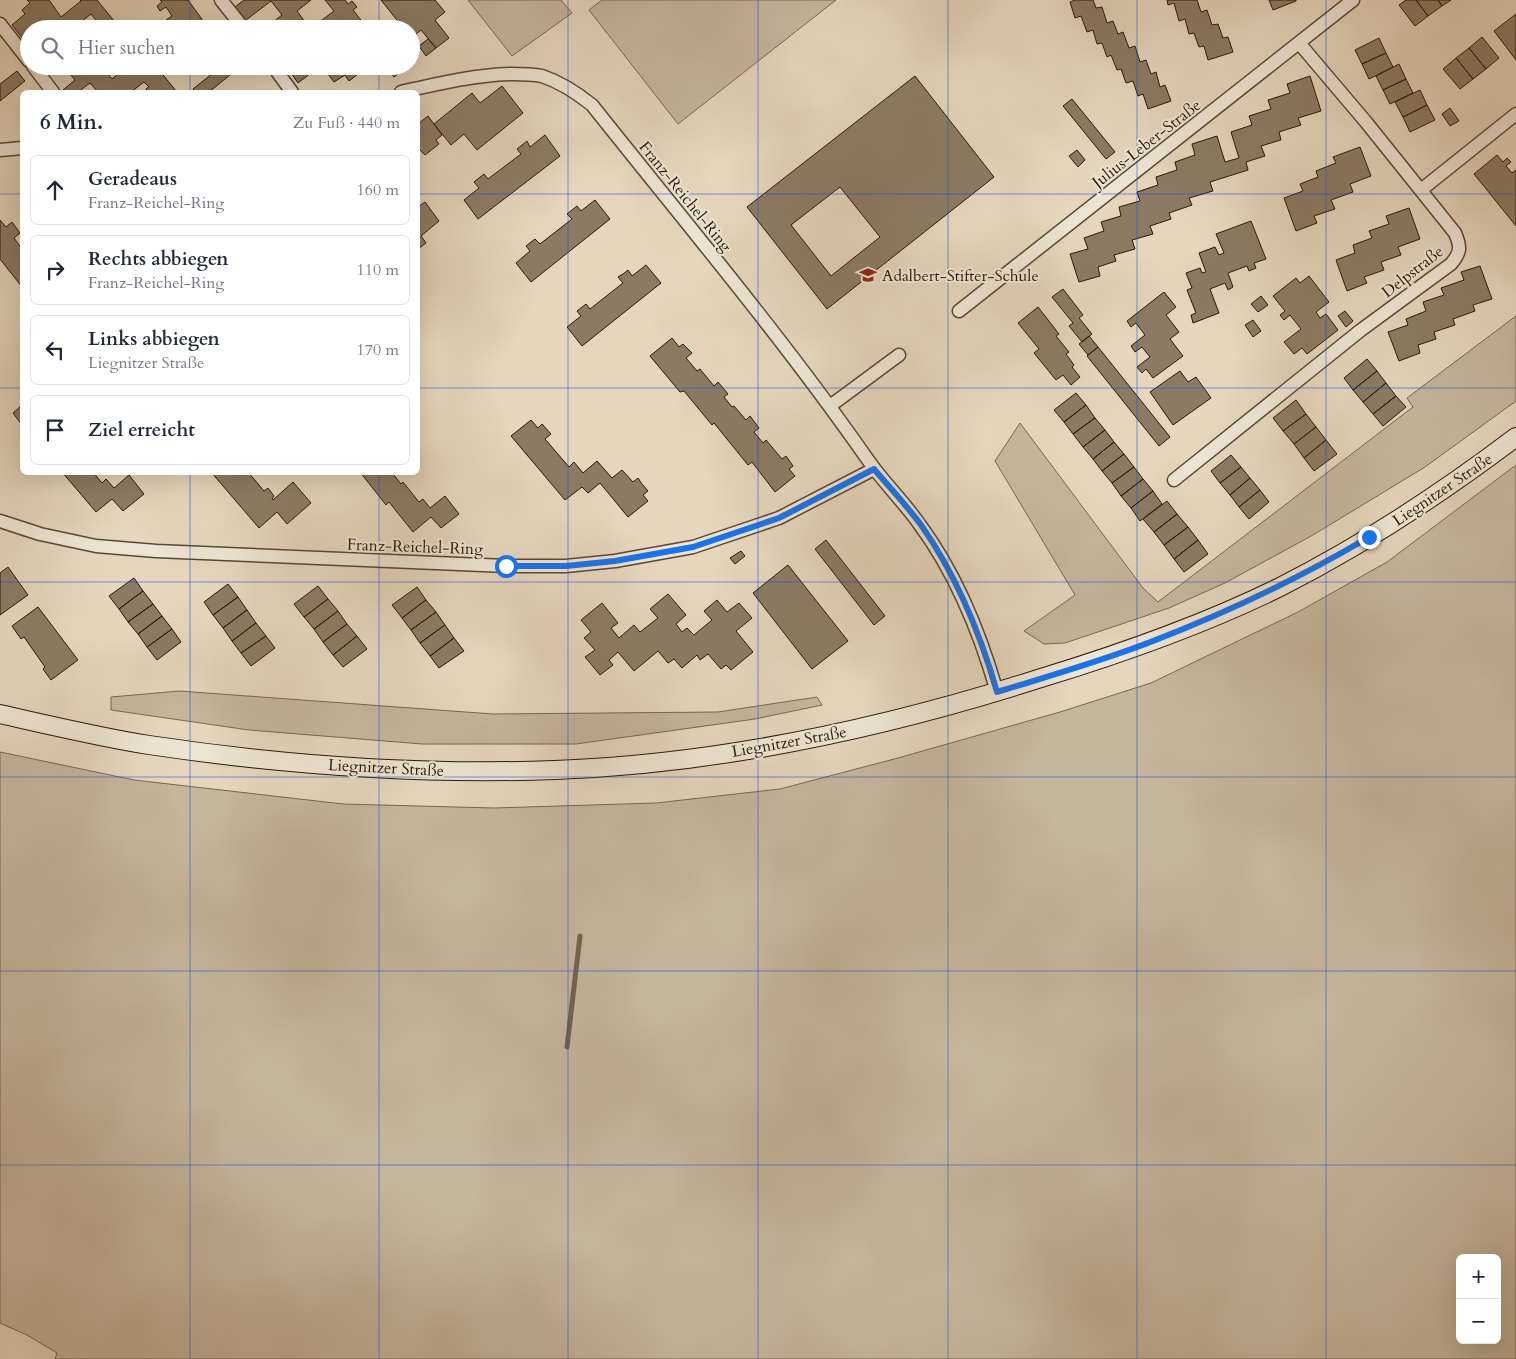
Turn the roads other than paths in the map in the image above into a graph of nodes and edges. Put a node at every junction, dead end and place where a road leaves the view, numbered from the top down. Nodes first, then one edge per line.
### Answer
1 (221, 0) edge
2 (1353, 0) edge
3 (237, 20) edge
4 (0, 24) edge
5 (1298, 43) junction
6 (20, 50) edge
7 (40, 75) edge
8 (280, 75) edge
9 (51, 90) edge
10 (291, 90) edge
11 (411, 90) edge
12 (1516, 114) edge
13 (20, 148) edge
14 (0, 150) edge
15 (1421, 190) junction
16 (959, 311) dead end
17 (899, 355) dead end
18 (830, 406) junction
19 (1516, 437) edge
20 (874, 469) junction
21 (1174, 480) dead end
22 (0, 522) edge
23 (997, 692) junction
24 (0, 714) edge

1 - 3 street
2 - 5 street, Julius-Leber-Straße
4 - 6 street
5 - 15 street, Delpstraße
5 - 16 street, Julius-Leber-Straße
7 - 9 street
8 - 10 street
11 - 18 street, Franz-Reichel-Ring
12 - 15 street
13 - 14 street
15 - 21 street, Delpstraße
17 - 18 street
18 - 20 street, Franz-Reichel-Ring
19 - 23 main road, Liegnitzer Straße
20 - 22 street, Franz-Reichel-Ring
20 - 23 street, Franz-Reichel-Ring
23 - 24 main road, Liegnitzer Straße

